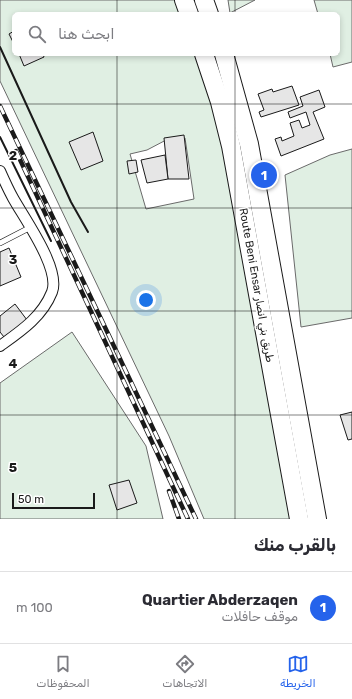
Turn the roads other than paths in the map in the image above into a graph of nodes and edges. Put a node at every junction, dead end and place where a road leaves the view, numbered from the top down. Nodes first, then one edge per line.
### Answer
1 (184, 0) edge
2 (204, 0) edge
3 (188, 12) edge
4 (208, 12) edge
5 (205, 56) edge
6 (225, 56) edge
7 (0, 171) edge
8 (31, 227) junction
9 (0, 243) edge
10 (0, 346) edge
11 (299, 519) edge
12 (317, 519) edge

1 - 3 highway
2 - 4 highway
5 - 11 highway, Route Beni Ensar طريق بني انصار
6 - 12 highway, Route Beni Ensar طريق بني انصار
7 - 8 street
8 - 9 lane
8 - 10 street

